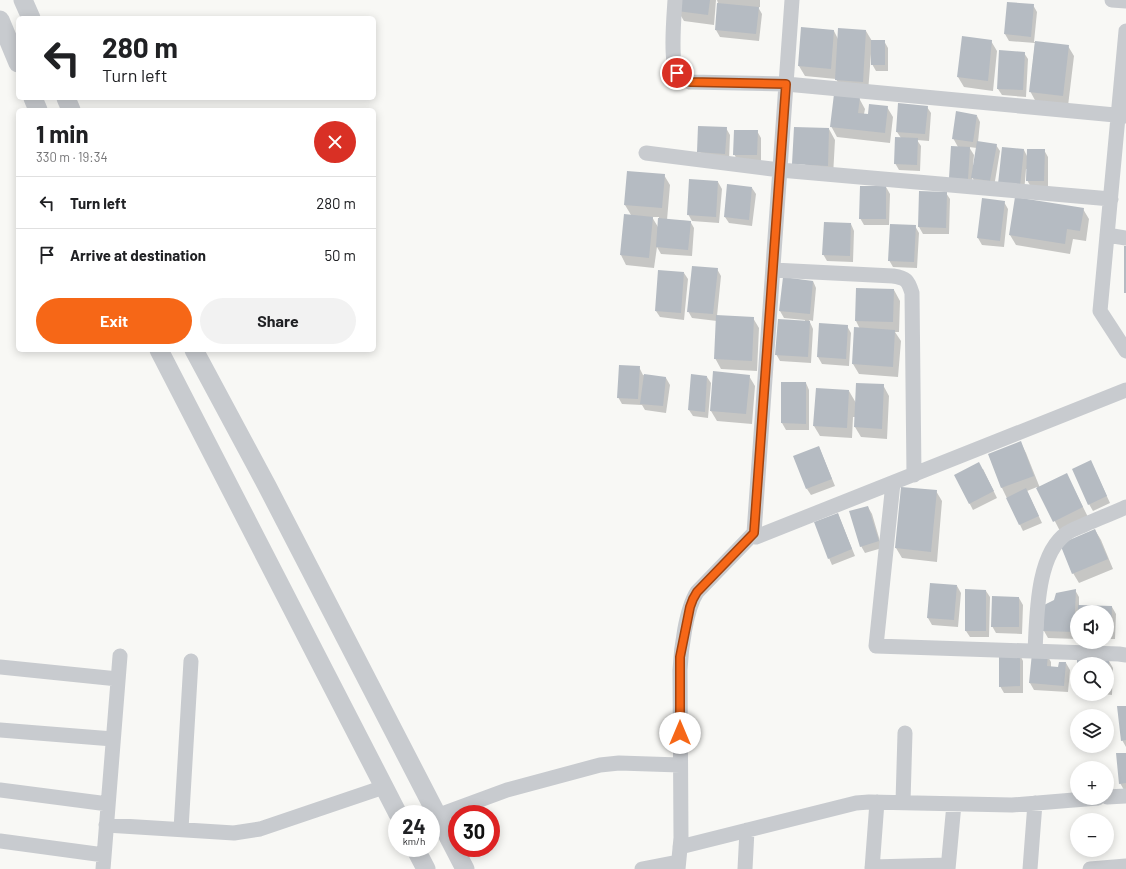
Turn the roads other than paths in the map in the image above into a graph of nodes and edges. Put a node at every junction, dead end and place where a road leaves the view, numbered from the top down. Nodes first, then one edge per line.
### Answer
1 (23, 0) edge
2 (674, 0) edge
3 (792, 0) edge
4 (1112, 0) edge
5 (1126, 1) edge
6 (30, 16) edge
7 (0, 20) edge
8 (1126, 31) edge
9 (16, 58) edge
10 (786, 84) junction
11 (1122, 116) edge
12 (646, 153) dead end
13 (780, 170) junction
14 (1111, 199) junction
15 (1107, 235) junction
16 (1126, 238) edge
17 (772, 270) junction
18 (1126, 351) edge
19 (160, 352) edge
20 (195, 352) edge
21 (1126, 390) edge
22 (914, 475) junction
23 (893, 484) junction
24 (1126, 507) edge
25 (754, 533) junction
26 (1035, 651) junction
27 (1126, 655) edge
28 (120, 656) dead end
29 (191, 661) dead end
30 (0, 667) edge
31 (118, 679) junction
32 (0, 730) edge
33 (905, 733) dead end
34 (113, 739) junction
35 (680, 765) junction
36 (384, 787) junction
37 (0, 790) edge
38 (1126, 796) edge
39 (1114, 797) edge
40 (1070, 800) edge
41 (877, 802) junction
42 (903, 802) junction
43 (1035, 803) junction
44 (108, 804) junction
45 (954, 804) junction
46 (393, 805) edge
47 (428, 805) edge
48 (440, 814) edge
49 (106, 825) junction
50 (440, 826) edge
51 (181, 829) junction
52 (747, 830) junction
53 (0, 841) edge
54 (680, 847) junction
55 (420, 857) edge
56 (104, 862) edge
57 (678, 866) edge
58 (1126, 866) edge
59 (948, 867) edge
60 (872, 868) edge
61 (426, 869) edge
62 (465, 869) edge
63 (642, 869) edge
64 (745, 869) edge
65 (1030, 869) edge
66 (1090, 869) edge

1 - 6 street
2 - 10 street
3 - 10 street
4 - 5 street
7 - 9 street
8 - 11 street
10 - 11 street
10 - 13 street
11 - 14 street
12 - 13 street
13 - 14 street
13 - 17 street
14 - 15 street
15 - 16 street
15 - 18 street
17 - 22 street
17 - 25 street
19 - 36 street
20 - 47 street
21 - 22 street
22 - 23 street
23 - 25 street
23 - 26 street
24 - 26 street
25 - 35 street
26 - 27 street
28 - 31 street
29 - 51 street
30 - 31 street
31 - 34 street
32 - 34 street
33 - 42 street
34 - 44 street
35 - 48 street
35 - 54 street
36 - 46 street
36 - 51 street
37 - 44 street
38 - 39 street
40 - 43 street
41 - 42 street
41 - 52 street
41 - 60 street
42 - 45 street
43 - 45 street
43 - 65 street
44 - 49 street
45 - 59 street
49 - 51 street
49 - 56 street
50 - 62 street
52 - 54 street
52 - 64 street
53 - 56 street
54 - 57 street
55 - 61 street
57 - 63 street
58 - 66 street
59 - 60 street

